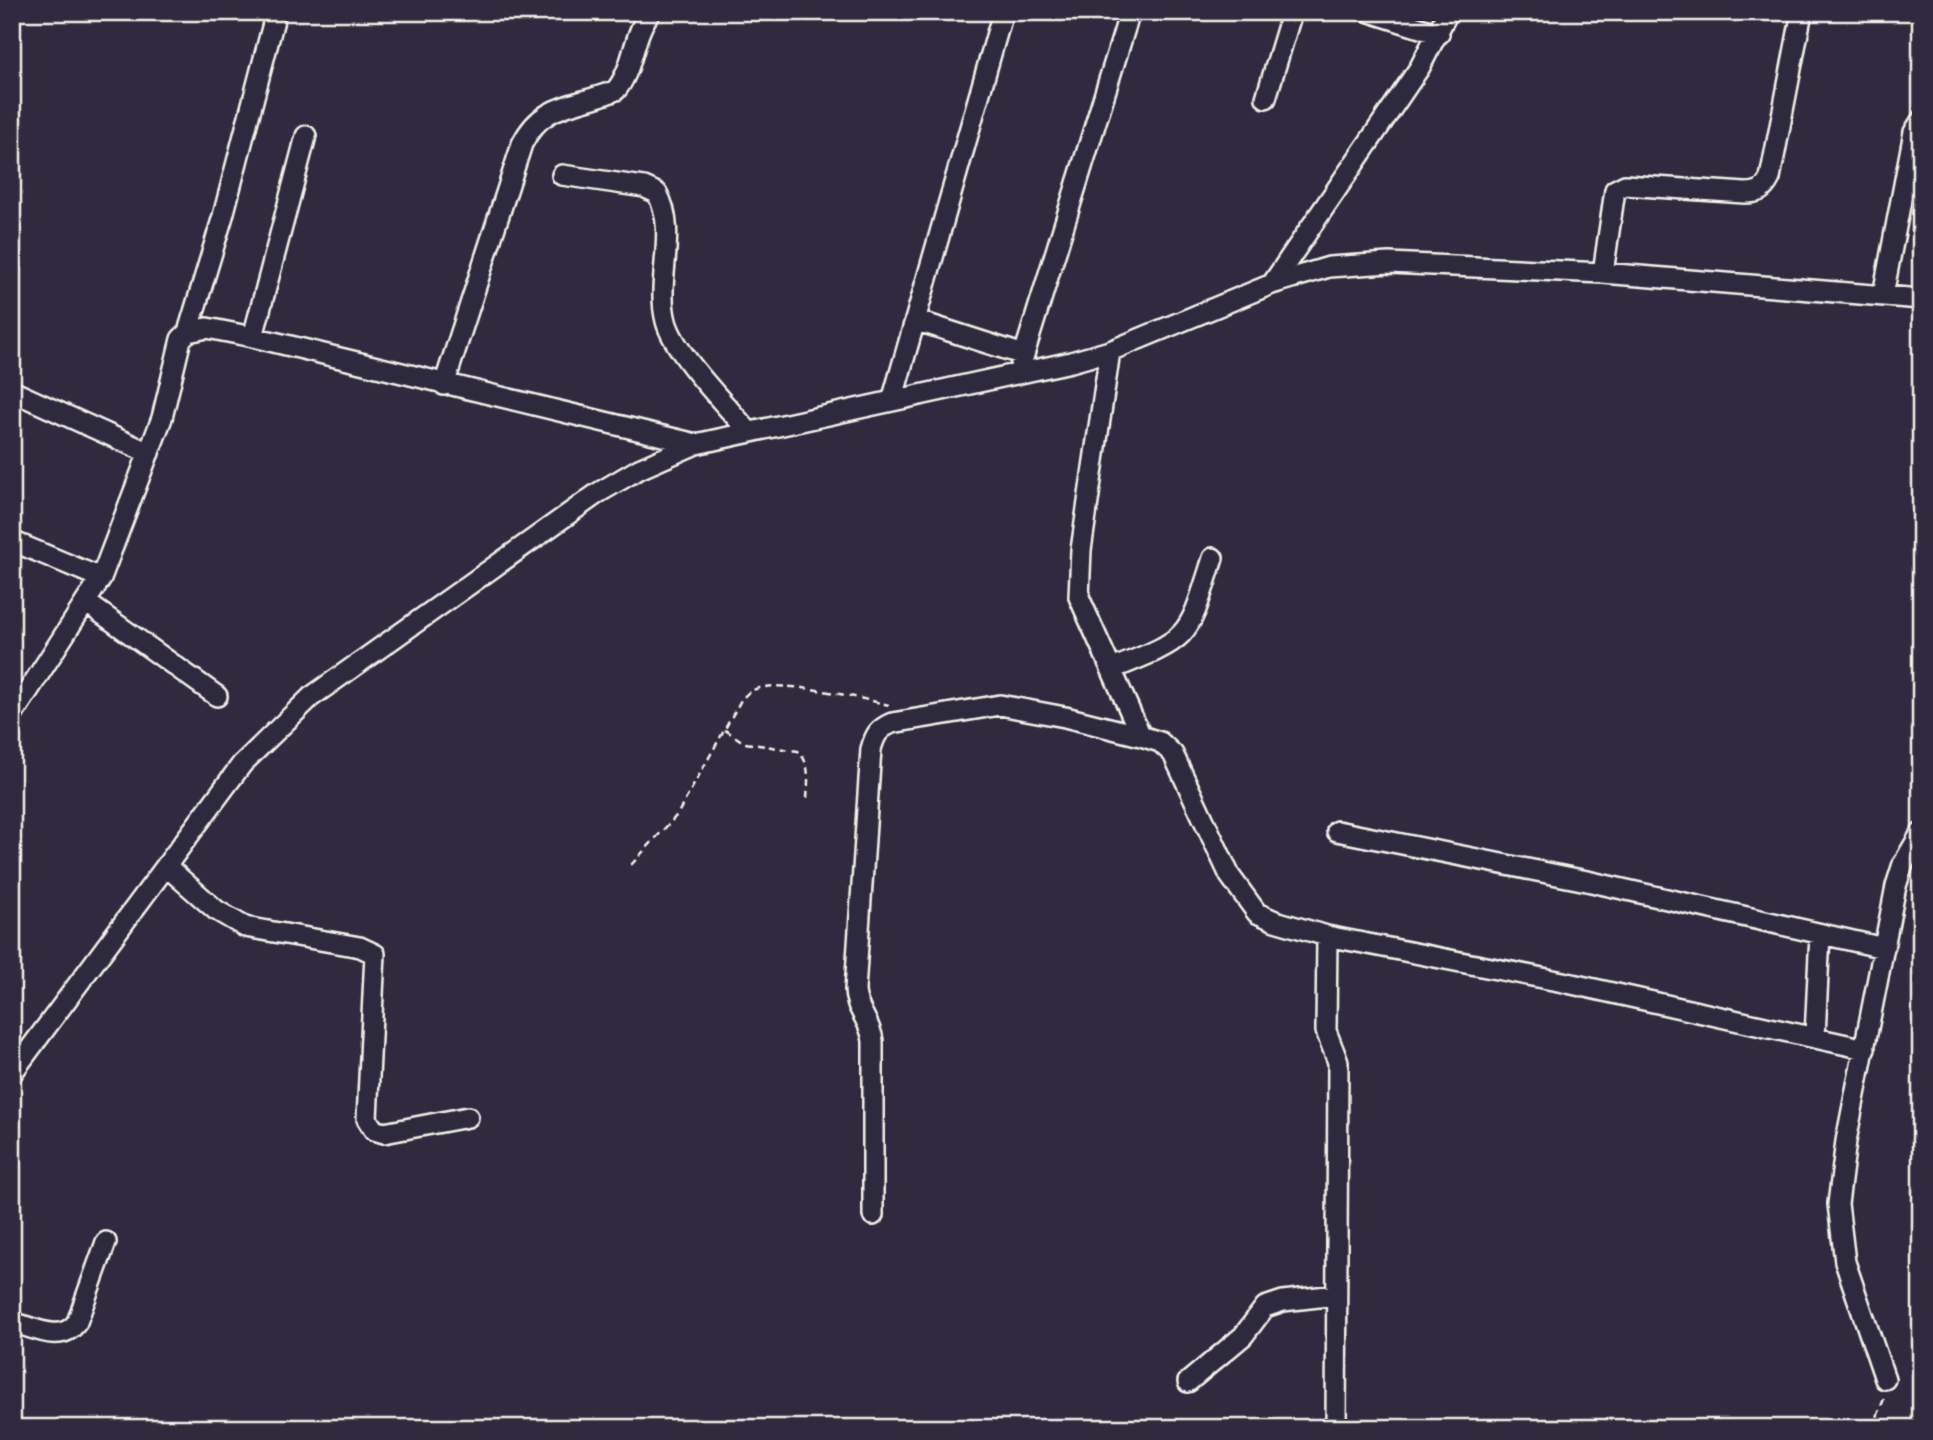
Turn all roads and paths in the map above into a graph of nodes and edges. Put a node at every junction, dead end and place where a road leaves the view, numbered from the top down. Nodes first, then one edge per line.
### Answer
1 (276, 12) edge
2 (651, 12) edge
3 (1003, 12) edge
4 (1130, 12) edge
5 (1292, 12) edge
6 (1370, 12) edge
7 (1448, 12) edge
8 (1802, 12) edge
9 (1439, 34) junction
10 (1266, 98) dead end
11 (1921, 121) edge
12 (306, 136) dead end
13 (562, 175) dead end
14 (1603, 273) junction
15 (1272, 284) junction
16 (1883, 295) junction
17 (1921, 299) edge
18 (915, 320) junction
19 (188, 332) junction
20 (253, 337) junction
21 (1110, 351) junction
22 (1021, 364) junction
23 (444, 385) junction
24 (12, 391) edge
25 (892, 401) junction
26 (749, 432) junction
27 (696, 444) junction
28 (149, 453) junction
29 (12, 541) edge
30 (1213, 558) dead end
31 (101, 578) junction
32 (87, 603) junction
33 (1112, 669) junction
34 (217, 696) dead end
35 (893, 706) dead end
36 (12, 716) edge
37 (725, 730) junction
38 (1141, 736) junction
39 (807, 798) dead end
40 (1337, 831) dead end
41 (1921, 833) edge
42 (631, 865) dead end
43 (166, 866) junction
44 (1820, 934) junction
45 (1327, 936) junction
46 (1884, 948) junction
47 (1815, 1036) junction
48 (1865, 1049) junction
49 (12, 1073) edge
50 (468, 1117) dead end
51 (873, 1215) dead end
52 (106, 1242) dead end
53 (1336, 1294) junction
54 (12, 1322) edge
55 (1885, 1379) joint
56 (1188, 1382) dead end
57 (1336, 1428) edge
58 (1873, 1428) edge

1 - 19 street
2 - 23 street
3 - 18 street
4 - 22 street
5 - 10 street
6 - 9 street
7 - 9 street
8 - 14 street
9 - 15 street
11 - 16 street
12 - 20 street
13 - 26 street
14 - 15 street
14 - 16 street
15 - 21 street
16 - 17 street
18 - 22 street
18 - 25 street
19 - 20 street
19 - 28 street
20 - 23 street
21 - 22 street
21 - 33 street
22 - 25 street
23 - 27 street
24 - 28 street
25 - 26 street
26 - 27 street
27 - 43 street
28 - 31 street
29 - 31 street
30 - 33 street
31 - 32 street
32 - 34 street
32 - 36 street
33 - 38 street
35 - 37 path
37 - 39 path
37 - 42 path
38 - 45 street
38 - 51 street
40 - 44 street
41 - 46 street
43 - 49 street
43 - 50 street
44 - 46 street
44 - 47 street
45 - 47 street
45 - 53 street
46 - 48 street
47 - 48 street
48 - 55 street
52 - 54 street
53 - 56 street
53 - 57 street
55 - 58 path

